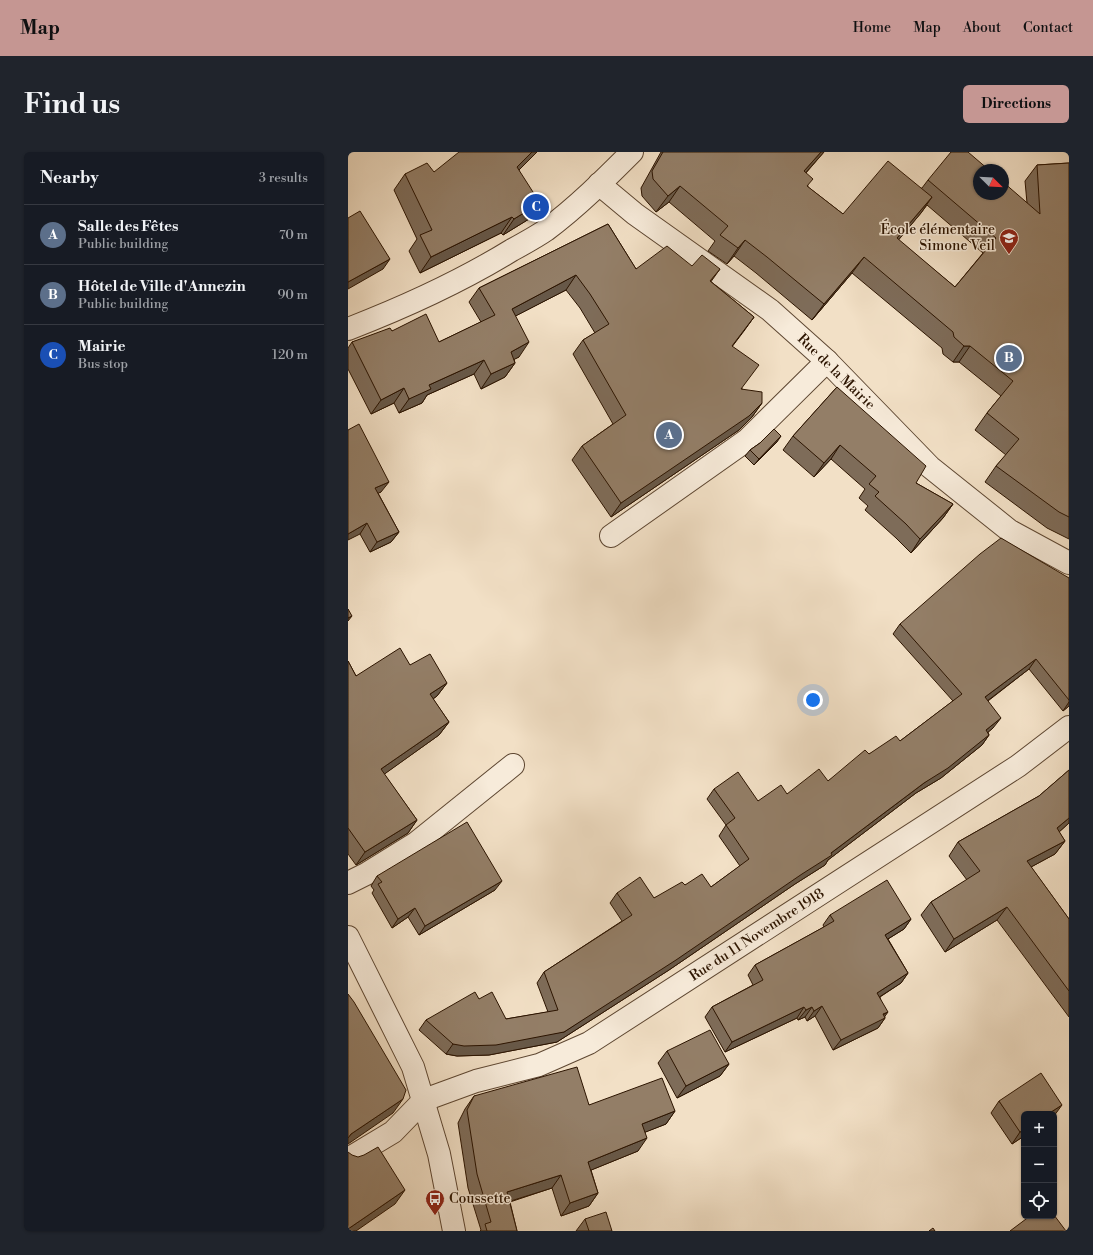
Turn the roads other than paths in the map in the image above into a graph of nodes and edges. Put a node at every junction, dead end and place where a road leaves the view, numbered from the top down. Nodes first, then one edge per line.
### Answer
1 (632, 152) edge
2 (599, 184) junction
3 (348, 329) edge
4 (827, 361) junction
5 (611, 536) dead end
6 (1069, 563) edge
7 (1069, 727) edge
8 (513, 764) dead end
9 (348, 883) edge
10 (348, 937) edge
11 (424, 1100) junction
12 (348, 1159) edge
13 (454, 1231) edge

1 - 2 street
2 - 3 street
2 - 4 street, Rue de la Mairie
4 - 5 street
4 - 6 street, Rue de la Mairie
7 - 11 street, Rue du 11 Novembre 1918
8 - 9 street
10 - 11 street
11 - 12 street
11 - 13 street

